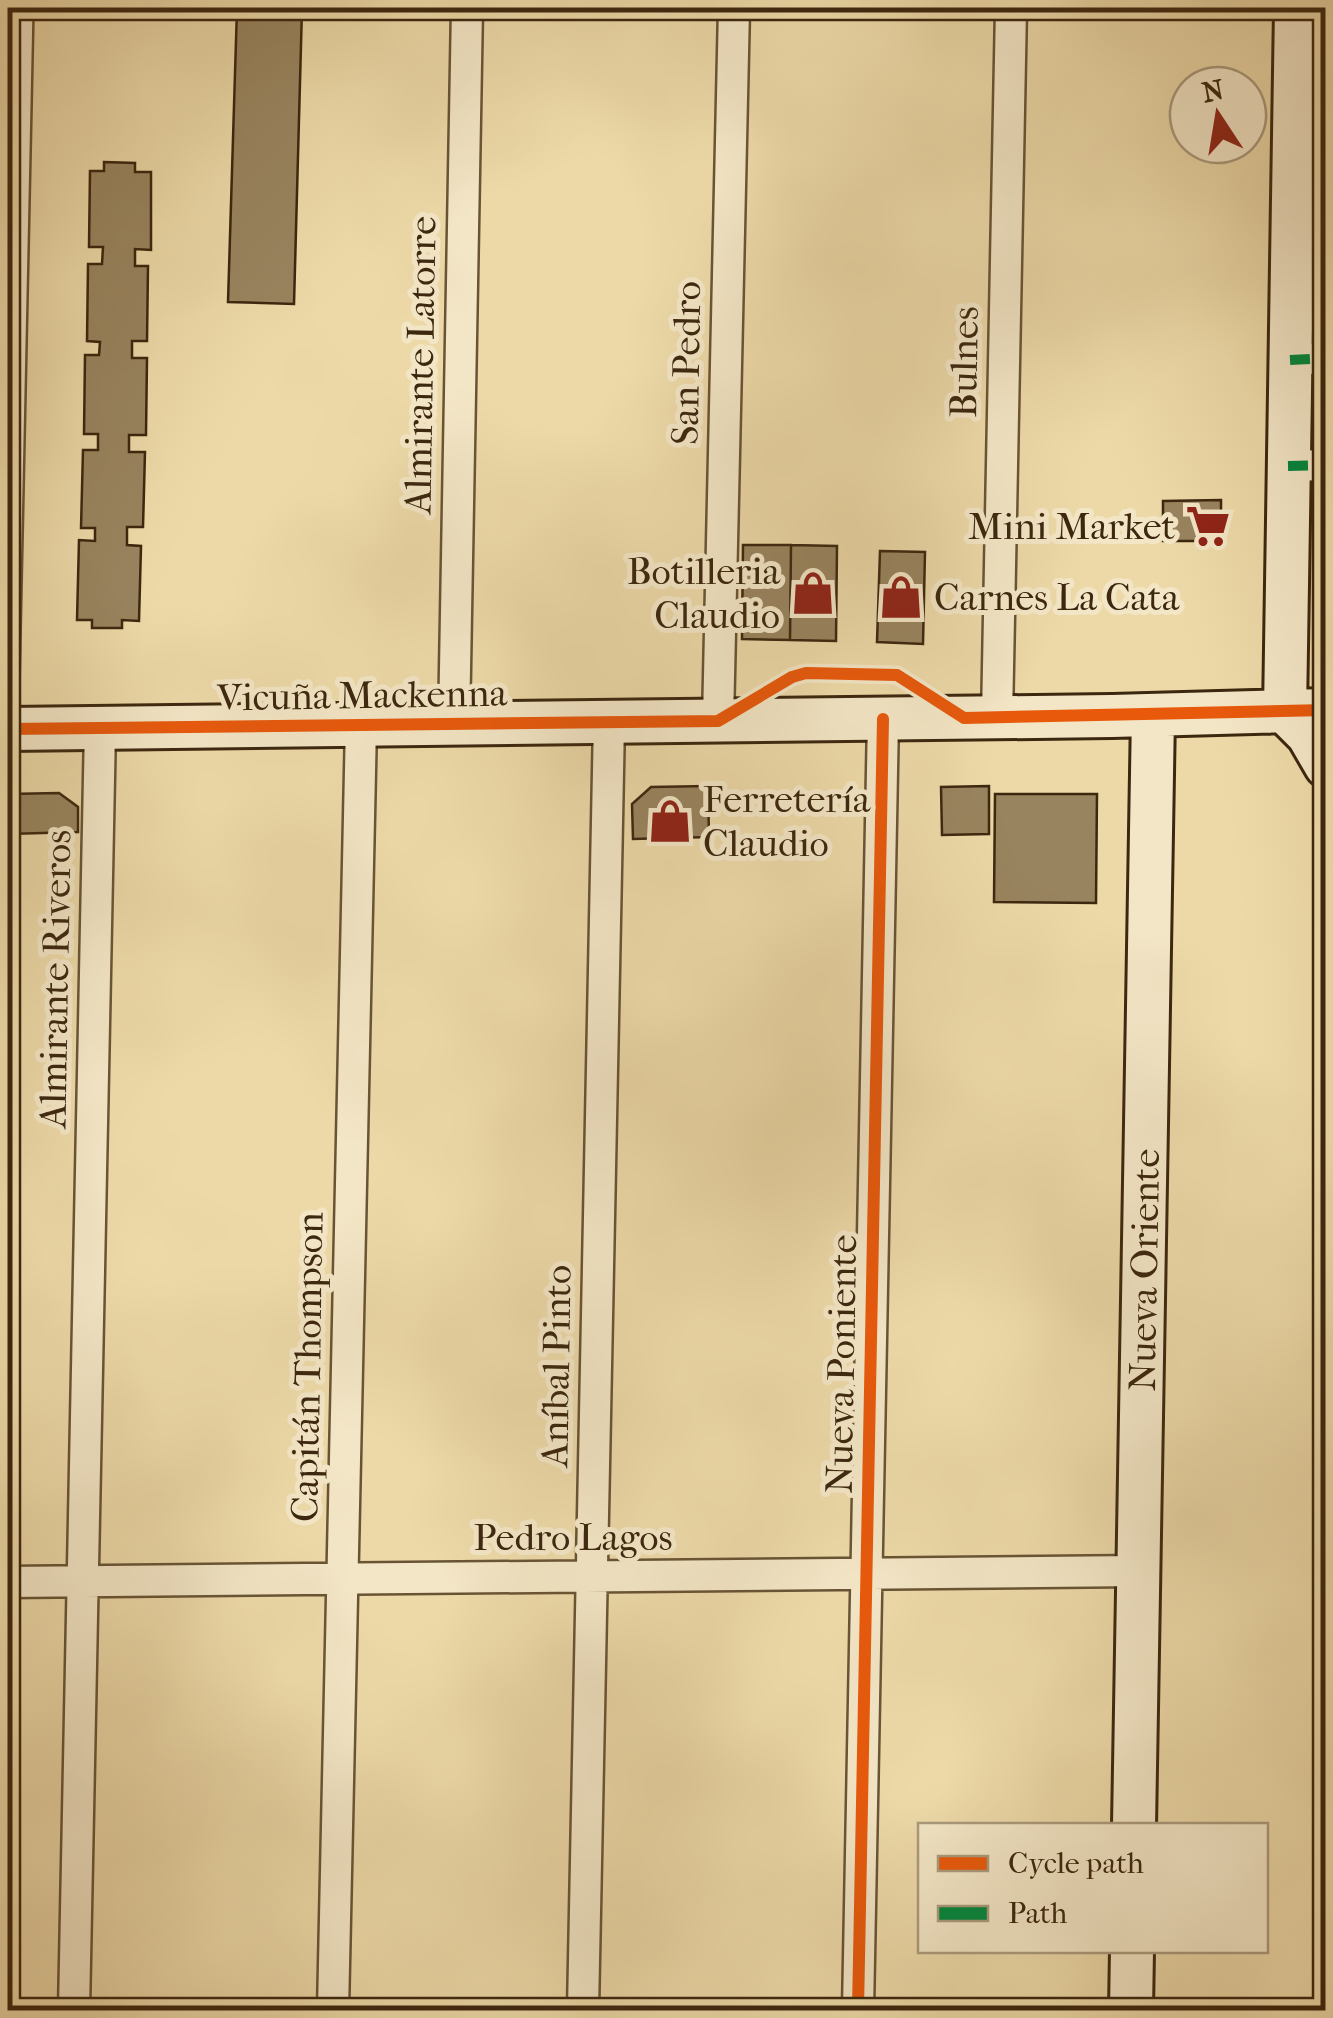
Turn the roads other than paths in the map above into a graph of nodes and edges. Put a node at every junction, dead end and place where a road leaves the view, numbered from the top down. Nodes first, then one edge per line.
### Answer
1 (25, 8) edge
2 (467, 8) edge
3 (734, 8) edge
4 (1011, 8) edge
5 (1296, 8) edge
6 (1308, 359) edge
7 (1307, 465) edge
8 (1305, 711) edge
9 (1152, 715) junction
10 (997, 718) junction
11 (883, 719) junction
12 (718, 721) junction
13 (608, 722) junction
14 (454, 724) junction
15 (361, 725) junction
16 (100, 728) junction
17 (9, 729) edge
18 (1326, 766) edge
19 (1138, 1571) junction
20 (867, 1574) junction
21 (591, 1576) junction
22 (342, 1579) junction
23 (82, 1581) junction
24 (8, 1582) edge
25 (1134, 1823) edge
26 (1132, 1953) edge
27 (74, 2010) edge
28 (333, 2010) edge
29 (583, 2010) edge
30 (858, 2010) edge
31 (1131, 2010) edge

1 - 17 lane
2 - 14 street, Almirante Latorre
3 - 12 street, San Pedro
4 - 10 street, Bulnes
5 - 6 main road
6 - 7 main road
7 - 8 main road
8 - 9 main road, Vicuña Mackenna
8 - 18 main road
9 - 10 main road, Vicuña Mackenna
9 - 19 main road, Nueva Oriente
10 - 11 main road, Vicuña Mackenna
11 - 12 main road, Vicuña Mackenna
11 - 20 street, Nueva Poniente
12 - 13 main road, Vicuña Mackenna
13 - 14 main road, Vicuña Mackenna
13 - 21 street, Aníbal Pinto
14 - 15 main road, Vicuña Mackenna
15 - 16 main road, Vicuña Mackenna
15 - 22 street, Capitán Thompson
16 - 17 main road, Vicuña Mackenna
16 - 23 street, Almirante Riveros
19 - 20 street, Pedro Lagos
19 - 25 main road, Nueva Oriente
20 - 21 street, Pedro Lagos
20 - 30 street, Nueva Poniente
21 - 22 street, Pedro Lagos
21 - 29 street, Aníbal Pinto
22 - 23 street, Pedro Lagos
22 - 28 street, Capitán Thompson
23 - 24 street, Pedro Lagos
23 - 27 street, Almirante Riveros
26 - 31 main road

